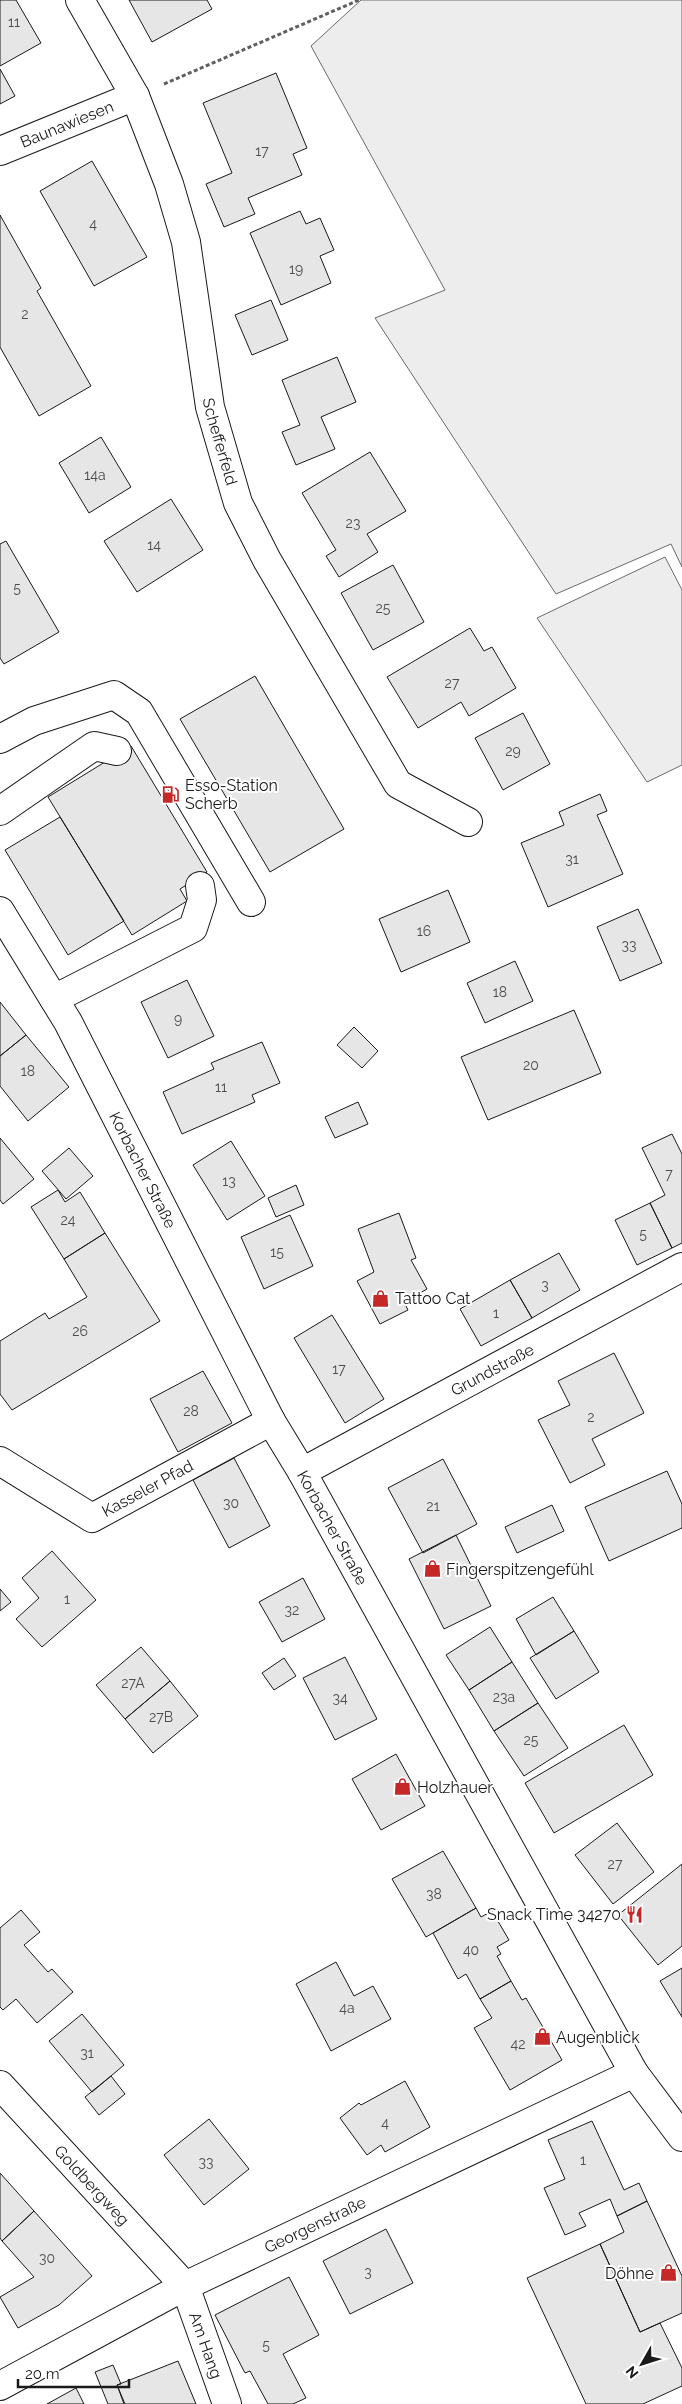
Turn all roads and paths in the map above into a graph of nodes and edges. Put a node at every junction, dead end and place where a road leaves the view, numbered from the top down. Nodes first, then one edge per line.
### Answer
1 (80, 0) edge
2 (359, 0) edge
3 (135, 96) junction
4 (0, 150) edge
5 (0, 740) edge
6 (117, 751) dead end
7 (0, 811) edge
8 (468, 822) dead end
9 (200, 886) dead end
10 (251, 902) dead end
11 (0, 911) edge
12 (54, 999) junction
13 (682, 1267) edge
14 (271, 1421) junction
15 (0, 1461) edge
16 (302, 1472) junction
17 (634, 2073) junction
18 (0, 2085) edge
19 (682, 2137) edge
20 (185, 2286) junction
21 (0, 2386) edge
22 (227, 2404) edge

1 - 3 street, Schefferfeld
2 - 3 path
3 - 4 street, Baunawiesen
3 - 8 street, Schefferfeld
5 - 10 street
6 - 7 street
9 - 12 street
11 - 12 street, Korbacher Straße
12 - 14 street, Korbacher Straße
13 - 16 street, Grundstraße
14 - 15 street, Kasseler Pfad
14 - 16 street, Korbacher Straße
16 - 17 street, Korbacher Straße
17 - 19 street, Korbacher Straße
17 - 20 street, Georgenstraße
18 - 20 street, Goldbergweg
20 - 21 street, Georgenstraße
20 - 22 street, Am Hang

